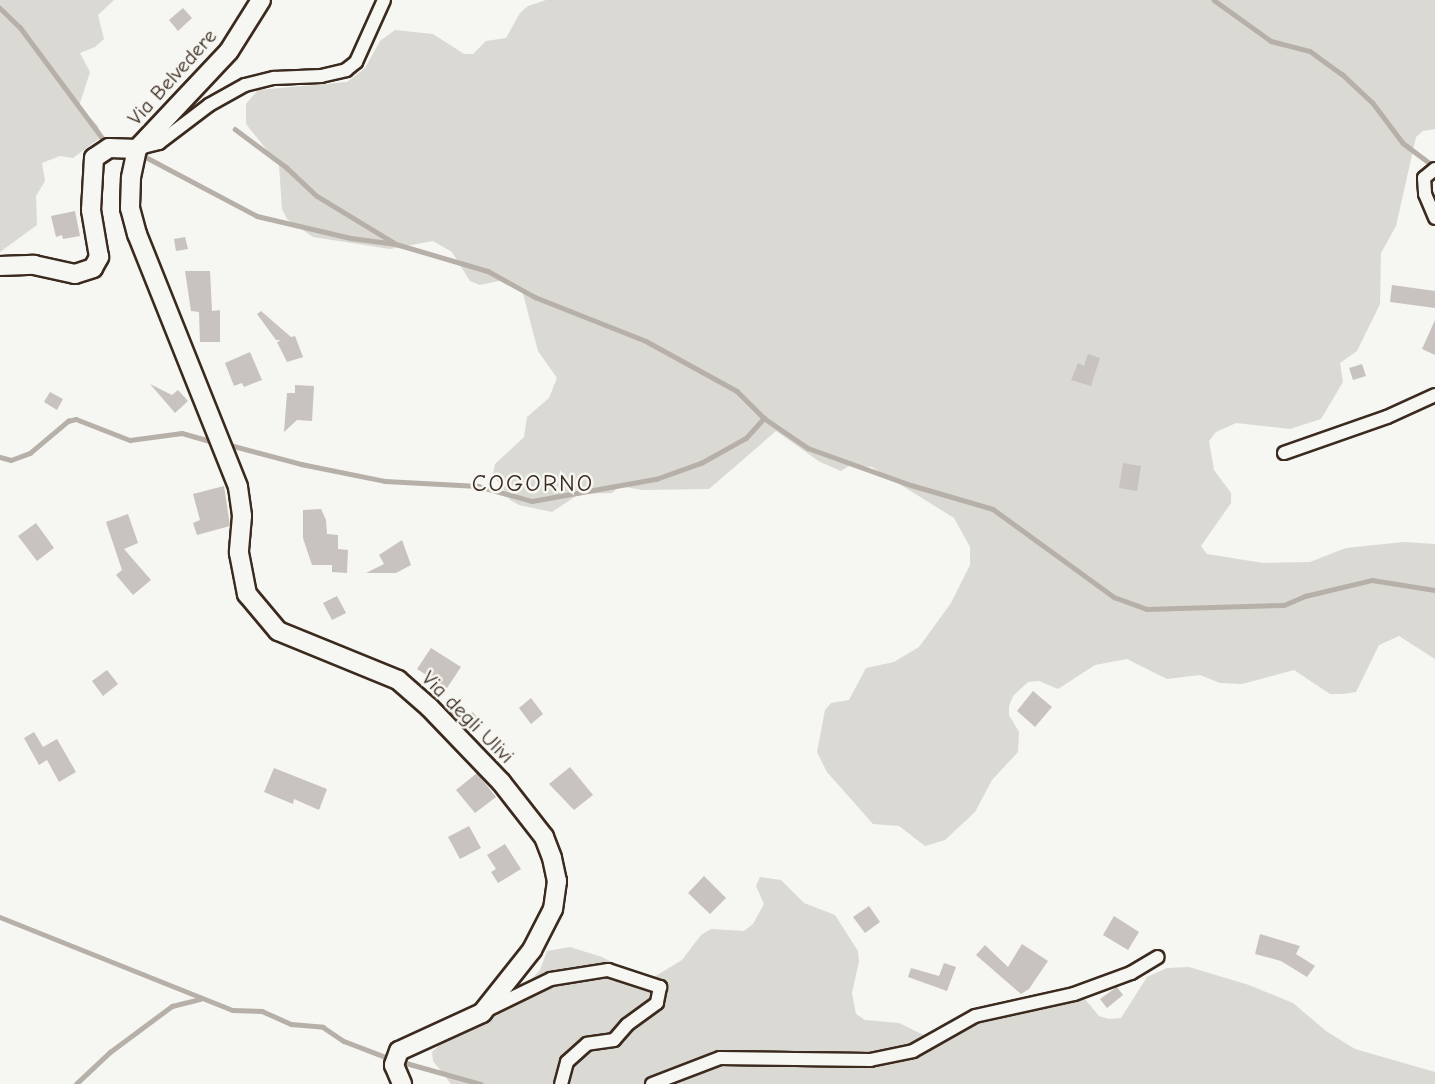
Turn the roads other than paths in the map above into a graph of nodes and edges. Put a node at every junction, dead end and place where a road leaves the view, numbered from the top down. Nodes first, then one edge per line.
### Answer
1 (261, 0) edge
2 (384, 0) edge
3 (137, 149) junction
4 (1435, 169) edge
5 (1435, 218) edge
6 (0, 266) edge
7 (1435, 394) edge
8 (1284, 453) dead end
9 (1158, 957) dead end
10 (482, 1013) junction
11 (402, 1084) edge
12 (561, 1084) edge
13 (652, 1084) edge

1 - 3 street, Via Belvedere
2 - 3 street
3 - 6 street
3 - 10 street, Via degli Ulivi
4 - 5 street
7 - 8 street
9 - 13 street
10 - 11 street, Via degli Ulivi
10 - 12 street

